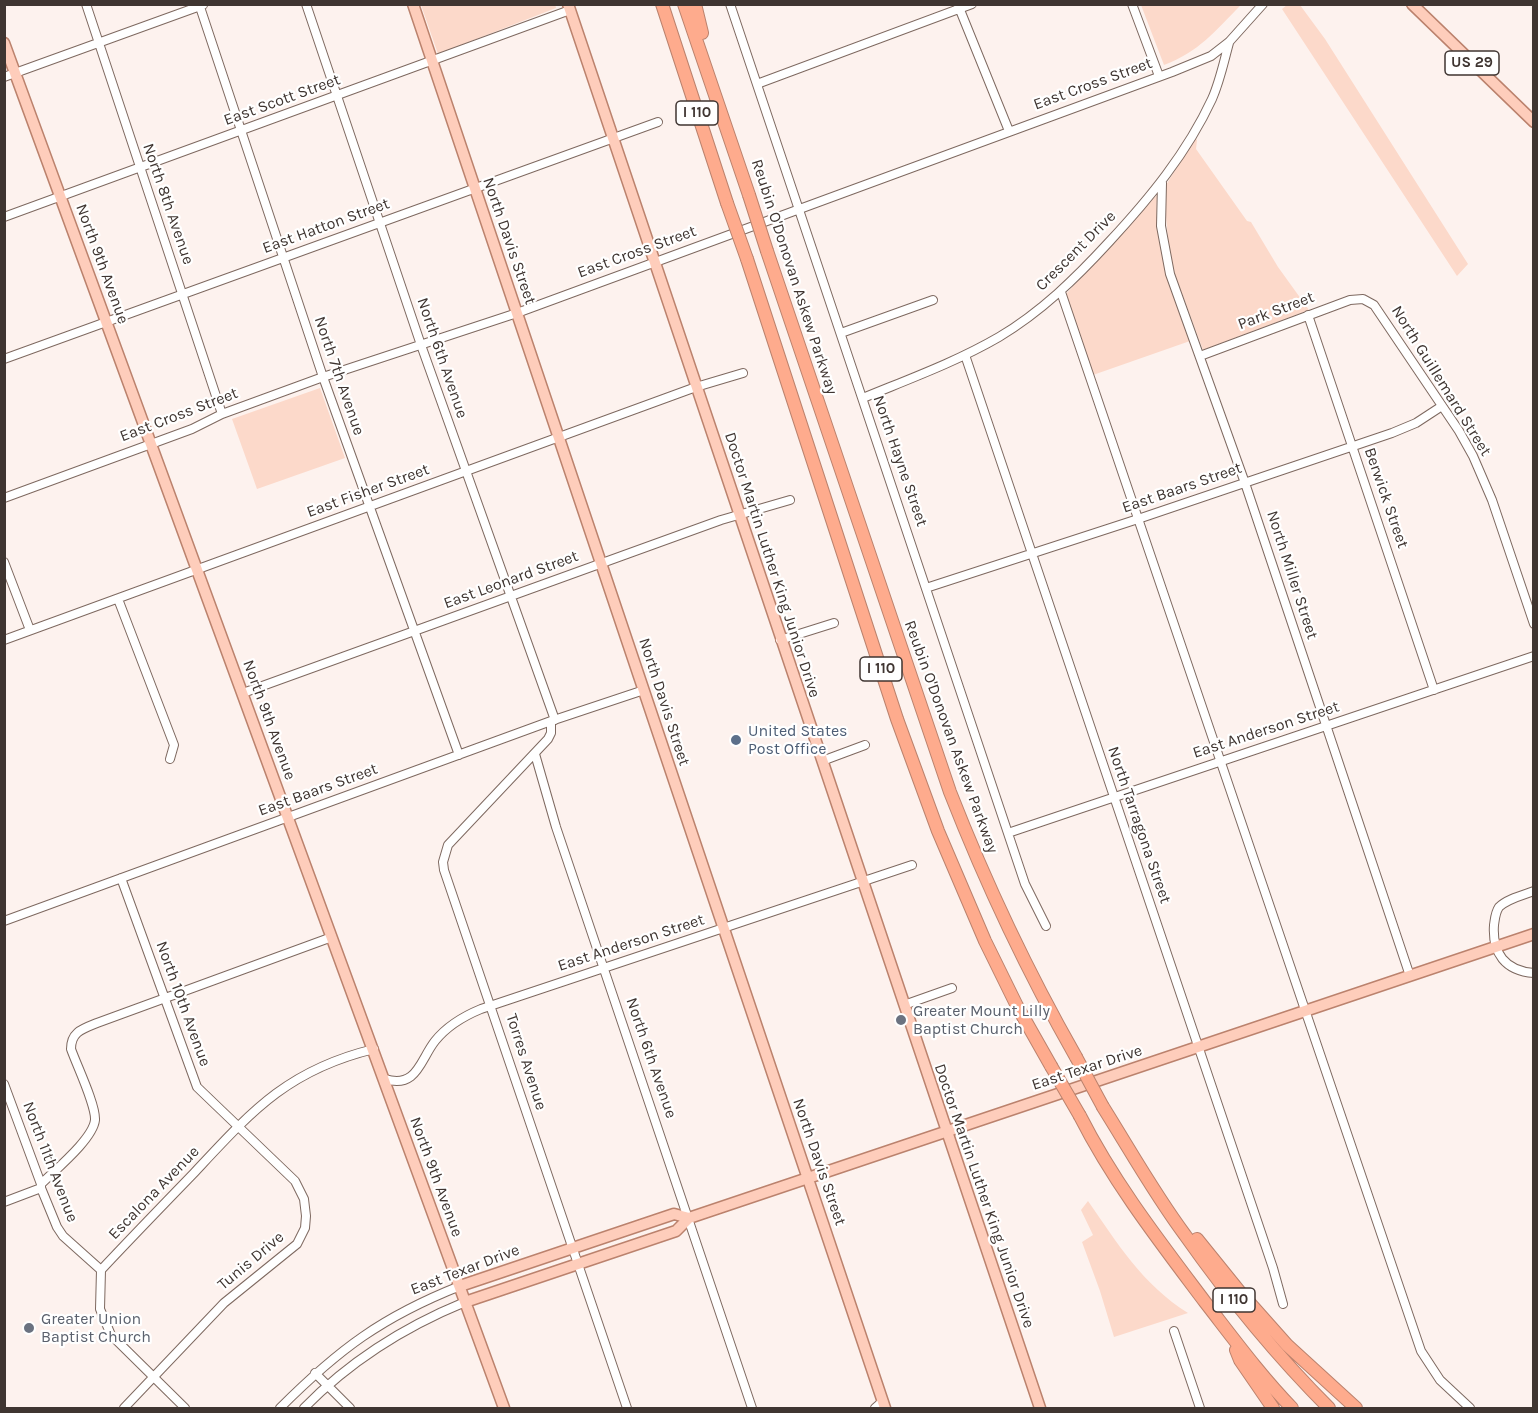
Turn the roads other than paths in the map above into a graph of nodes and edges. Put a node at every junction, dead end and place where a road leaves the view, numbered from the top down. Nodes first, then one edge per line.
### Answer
1 (86, 4) edge
2 (306, 4) edge
3 (413, 4) edge
4 (653, 4) edge
5 (662, 4) edge
6 (684, 4) edge
7 (694, 4) edge
8 (730, 4) edge
9 (972, 4) edge
10 (1132, 4) edge
11 (1263, 4) edge
12 (1412, 4) edge
13 (200, 5) edge
14 (569, 7) edge
15 (958, 7) edge
16 (667, 23) junction
17 (1229, 42) junction
18 (4, 43) edge
19 (99, 43) junction
20 (433, 60) junction
21 (10, 75) edge
22 (1159, 76) junction
23 (757, 84) junction
24 (337, 96) junction
25 (722, 112) junction
26 (658, 122) dead end
27 (1533, 122) edge
28 (241, 131) junction
29 (1009, 131) junction
30 (613, 139) junction
31 (140, 168) junction
32 (1162, 183) junction
33 (474, 187) junction
34 (62, 196) junction
35 (798, 208) junction
36 (4, 218) edge
37 (379, 222) junction
38 (283, 257) junction
39 (654, 261) junction
40 (1060, 292) junction
41 (183, 294) junction
42 (1363, 298) joint
43 (933, 300) dead end
44 (517, 313) junction
45 (1308, 315) junction
46 (107, 321) junction
47 (841, 333) junction
48 (421, 345) junction
49 (965, 356) junction
50 (1200, 356) junction
51 (4, 359) edge
52 (743, 373) dead end
53 (323, 377) junction
54 (696, 387) junction
55 (863, 398) junction
56 (1443, 406) junction
57 (222, 414) junction
58 (559, 438) junction
59 (152, 443) junction
60 (1353, 446) junction
61 (466, 472) junction
62 (1245, 483) junction
63 (4, 498) edge
64 (790, 500) dead end
65 (369, 507) junction
66 (739, 515) junction
67 (1138, 519) junction
68 (1032, 554) junction
69 (4, 562) edge
70 (602, 563) junction
71 (198, 569) junction
72 (926, 588) junction
73 (512, 596) junction
74 (118, 599) junction
75 (834, 623) dead end
76 (1533, 624) edge
77 (30, 630) junction
78 (414, 631) junction
79 (4, 640) edge
80 (780, 640) junction
81 (1533, 656) edge
82 (644, 690) junction
83 (1434, 690) junction
84 (243, 693) junction
85 (553, 721) junction
86 (1326, 725) junction
87 (865, 745) dead end
88 (535, 753) junction
89 (459, 755) junction
90 (170, 759) dead end
91 (822, 761) junction
92 (1219, 761) junction
93 (1114, 796) junction
94 (288, 816) junction
95 (1008, 833) junction
96 (912, 866) dead end
97 (121, 878) junction
98 (862, 883) junction
99 (1533, 891) edge
100 (4, 921) edge
101 (1046, 926) dead end
102 (724, 928) junction
103 (1533, 934) edge
104 (332, 937) junction
105 (1495, 947) junction
106 (604, 968) junction
107 (1533, 973) edge
108 (1410, 974) junction
109 (952, 988) dead end
110 (164, 999) junction
111 (904, 1005) junction
112 (492, 1006) junction
113 (1305, 1011) junction
114 (1197, 1047) junction
115 (374, 1049) junction
116 (385, 1079) junction
117 (4, 1084) edge
118 (237, 1126) junction
119 (947, 1131) junction
120 (808, 1178) junction
121 (1150, 1182) junction
122 (41, 1186) junction
123 (4, 1202) edge
124 (689, 1218) junction
125 (573, 1247) junction
126 (579, 1263) junction
127 (100, 1270) junction
128 (460, 1286) junction
129 (465, 1302) junction
130 (1283, 1304) dead end
131 (1174, 1331) dead end
132 (1231, 1334) junction
133 (315, 1373) junction
134 (154, 1378) junction
135 (327, 1385) junction
136 (881, 1406) edge
137 (124, 1408) edge
138 (185, 1408) edge
139 (280, 1408) edge
140 (304, 1408) edge
141 (350, 1408) edge
142 (504, 1408) edge
143 (627, 1408) edge
144 (752, 1408) edge
145 (1040, 1408) edge
146 (1200, 1408) edge
147 (1273, 1408) edge
148 (1292, 1408) edge
149 (1329, 1408) edge
150 (1356, 1408) edge
151 (1470, 1408) edge

1 - 19 street, North 8th Avenue
2 - 24 street, North 6th Avenue
3 - 20 main road, North Davis Street
4 - 16 highway
5 - 16 highway, I 110
6 - 25 highway, Reubin O'Donovan Askew Parkway / I 110
7 - 25 highway
8 - 23 street, North Hayne Street
9 - 15 street
10 - 22 street
11 - 17 street, East Cross Street
12 - 27 main road, US 29
13 - 19 street
13 - 28 street, North 7th Avenue
14 - 20 street, East Scott Street
14 - 30 main road, Doctor Martin Luther King Junior Drive
15 - 23 street
15 - 29 street
16 - 132 highway, I 110, bridge
17 - 22 street, East Cross Street
17 - 32 street, Crescent Drive
18 - 21 main road, North 9th Avenue
19 - 21 street
19 - 31 street, North 8th Avenue
20 - 24 street, East Scott Street
20 - 33 main road, North Davis Street
21 - 34 main road, North 9th Avenue
22 - 29 street, East Cross Street
23 - 35 street, North Hayne Street
24 - 28 street, East Scott Street
24 - 37 street, North 6th Avenue
25 - 121 highway, Reubin O'Donovan Askew Parkway / I 110, bridge
26 - 30 street, East Hatton Street
28 - 31 street, East Scott Street
28 - 38 street, North 7th Avenue
29 - 35 street, East Cross Street
30 - 33 street, East Hatton Street
30 - 39 main road, Doctor Martin Luther King Junior Drive
31 - 34 street, East Scott Street
31 - 41 street, North 8th Avenue
32 - 40 street, Crescent Drive
32 - 50 street, North Miller Street
33 - 37 street, East Hatton Street
33 - 44 main road, North Davis Street
34 - 36 street, East Scott Street
34 - 46 main road, North 9th Avenue
35 - 39 street, East Cross Street
35 - 47 street, North Hayne Street
37 - 38 street, East Hatton Street
37 - 48 street, North 6th Avenue
38 - 41 street, East Hatton Street
38 - 53 street, North 7th Avenue
39 - 44 street, East Cross Street
39 - 54 main road, Doctor Martin Luther King Junior Drive
40 - 49 street, Crescent Drive
40 - 67 street
41 - 46 street, East Hatton Street
41 - 57 street, North 8th Avenue
42 - 45 street, Park Street
42 - 56 street, North Guillemard Street
43 - 47 street
44 - 48 street, East Cross Street
44 - 58 main road, North Davis Street
45 - 50 street, Park Street
45 - 60 street, Berwick Street
46 - 51 street, East Hatton Street
46 - 59 main road, North 9th Avenue
47 - 55 street, North Hayne Street
48 - 53 street, East Cross Street
48 - 61 street, North 6th Avenue
49 - 55 street, Crescent Drive
49 - 68 street, North Tarragona Street
50 - 62 street, North Miller Street
52 - 54 street, East Fisher Street
53 - 57 street, East Cross Street
53 - 65 street, North 7th Avenue
54 - 58 street, East Fisher Street
54 - 66 main road, Doctor Martin Luther King Junior Drive
55 - 72 street, North Hayne Street
56 - 60 street, East Baars Street
56 - 76 street, North Guillemard Street
57 - 59 street, East Cross Street
58 - 61 street, East Fisher Street
58 - 70 main road, North Davis Street
59 - 63 street, East Cross Street
59 - 71 main road, North 9th Avenue
60 - 62 street, East Baars Street
60 - 83 street, Berwick Street
61 - 65 street, East Fisher Street
61 - 73 street, North 6th Avenue
62 - 67 street, East Baars Street
62 - 86 street, North Miller Street
64 - 66 street, East Leonard Street
65 - 71 street, East Fisher Street
65 - 78 street, North 7th Avenue
66 - 70 street, East Leonard Street
66 - 80 main road, Doctor Martin Luther King Junior Drive
67 - 68 street, East Baars Street
67 - 92 street
68 - 72 street, East Baars Street
68 - 93 street, North Tarragona Street
69 - 77 street
70 - 73 street, East Leonard Street
70 - 82 main road, North Davis Street
71 - 74 street, East Fisher Street
71 - 84 main road, North 9th Avenue
72 - 95 street, North Hayne Street
73 - 78 street, East Leonard Street
73 - 85 street, North 6th Avenue
74 - 77 street, East Fisher Street
74 - 90 street
75 - 80 street
77 - 79 street, East Fisher Street
78 - 84 street, East Leonard Street
78 - 89 street, North 7th Avenue
80 - 91 main road, Doctor Martin Luther King Junior Drive
81 - 83 street, East Anderson Street
82 - 85 street, East Baars Street
82 - 102 main road, North Davis Street
83 - 86 street, East Anderson Street
84 - 94 main road, North 9th Avenue
85 - 88 street
85 - 89 street, East Baars Street
86 - 92 street, East Anderson Street
86 - 108 street, North Miller Street
87 - 91 street
88 - 106 street, North 6th Avenue
88 - 112 street, Torres Avenue
89 - 94 street, East Baars Street
91 - 98 main road, Doctor Martin Luther King Junior Drive
92 - 93 street, East Anderson Street
92 - 113 street
93 - 95 street, East Anderson Street
93 - 114 street, North Tarragona Street
94 - 97 street, East Baars Street
94 - 104 main road, North 9th Avenue
95 - 101 street, North Hayne Street
96 - 98 street, East Anderson Street
97 - 100 street, East Baars Street
97 - 110 street, North 10th Avenue
98 - 102 street, East Anderson Street
98 - 111 main road, Doctor Martin Luther King Junior Drive
99 - 105 street
102 - 106 street, East Anderson Street
102 - 120 main road, North Davis Street
103 - 105 main road, East Texar Drive
104 - 110 street
104 - 115 main road, North 9th Avenue
105 - 107 street
105 - 108 main road, East Texar Drive
106 - 112 street, East Anderson Street
106 - 124 street, North 6th Avenue
108 - 113 main road, East Texar Drive
109 - 111 street
110 - 118 street, North 10th Avenue
110 - 122 street
111 - 119 main road, Doctor Martin Luther King Junior Drive
112 - 116 street, East Anderson Street
112 - 125 street, Torres Avenue
113 - 114 main road, East Texar Drive
113 - 151 street
114 - 119 main road, East Texar Drive
114 - 130 street, North Tarragona Street
115 - 116 main road, North 9th Avenue
115 - 118 street, Escalona Avenue
116 - 128 main road, North 9th Avenue
117 - 122 street, North 11th Avenue
118 - 127 street, Escalona Avenue
118 - 134 street, Tunis Drive
119 - 120 main road, East Texar Drive
119 - 145 main road, Doctor Martin Luther King Junior Drive
120 - 124 main road, East Texar Drive
120 - 136 main road, North Davis Street
121 - 149 highway, Reubin O'Donovan Askew Parkway / I 110
121 - 150 highway
122 - 123 street
122 - 127 street, North 11th Avenue
124 - 125 main road, East Texar Drive
124 - 126 main road, East Texar Drive
124 - 144 street, North 6th Avenue
125 - 126 street, Torres Avenue
125 - 128 main road, East Texar Drive
126 - 129 main road, East Texar Drive
126 - 143 street, Torres Avenue
127 - 134 street
128 - 129 main road, North 9th Avenue
128 - 133 street, East Texar Drive
129 - 135 street, East Texar Drive
129 - 142 main road, North 9th Avenue
131 - 146 street
132 - 147 highway
132 - 148 highway, I 110
133 - 135 street
133 - 139 street, East Texar Drive
134 - 137 street, Tunis Drive
134 - 138 street
135 - 140 street, East Texar Drive
135 - 141 street

